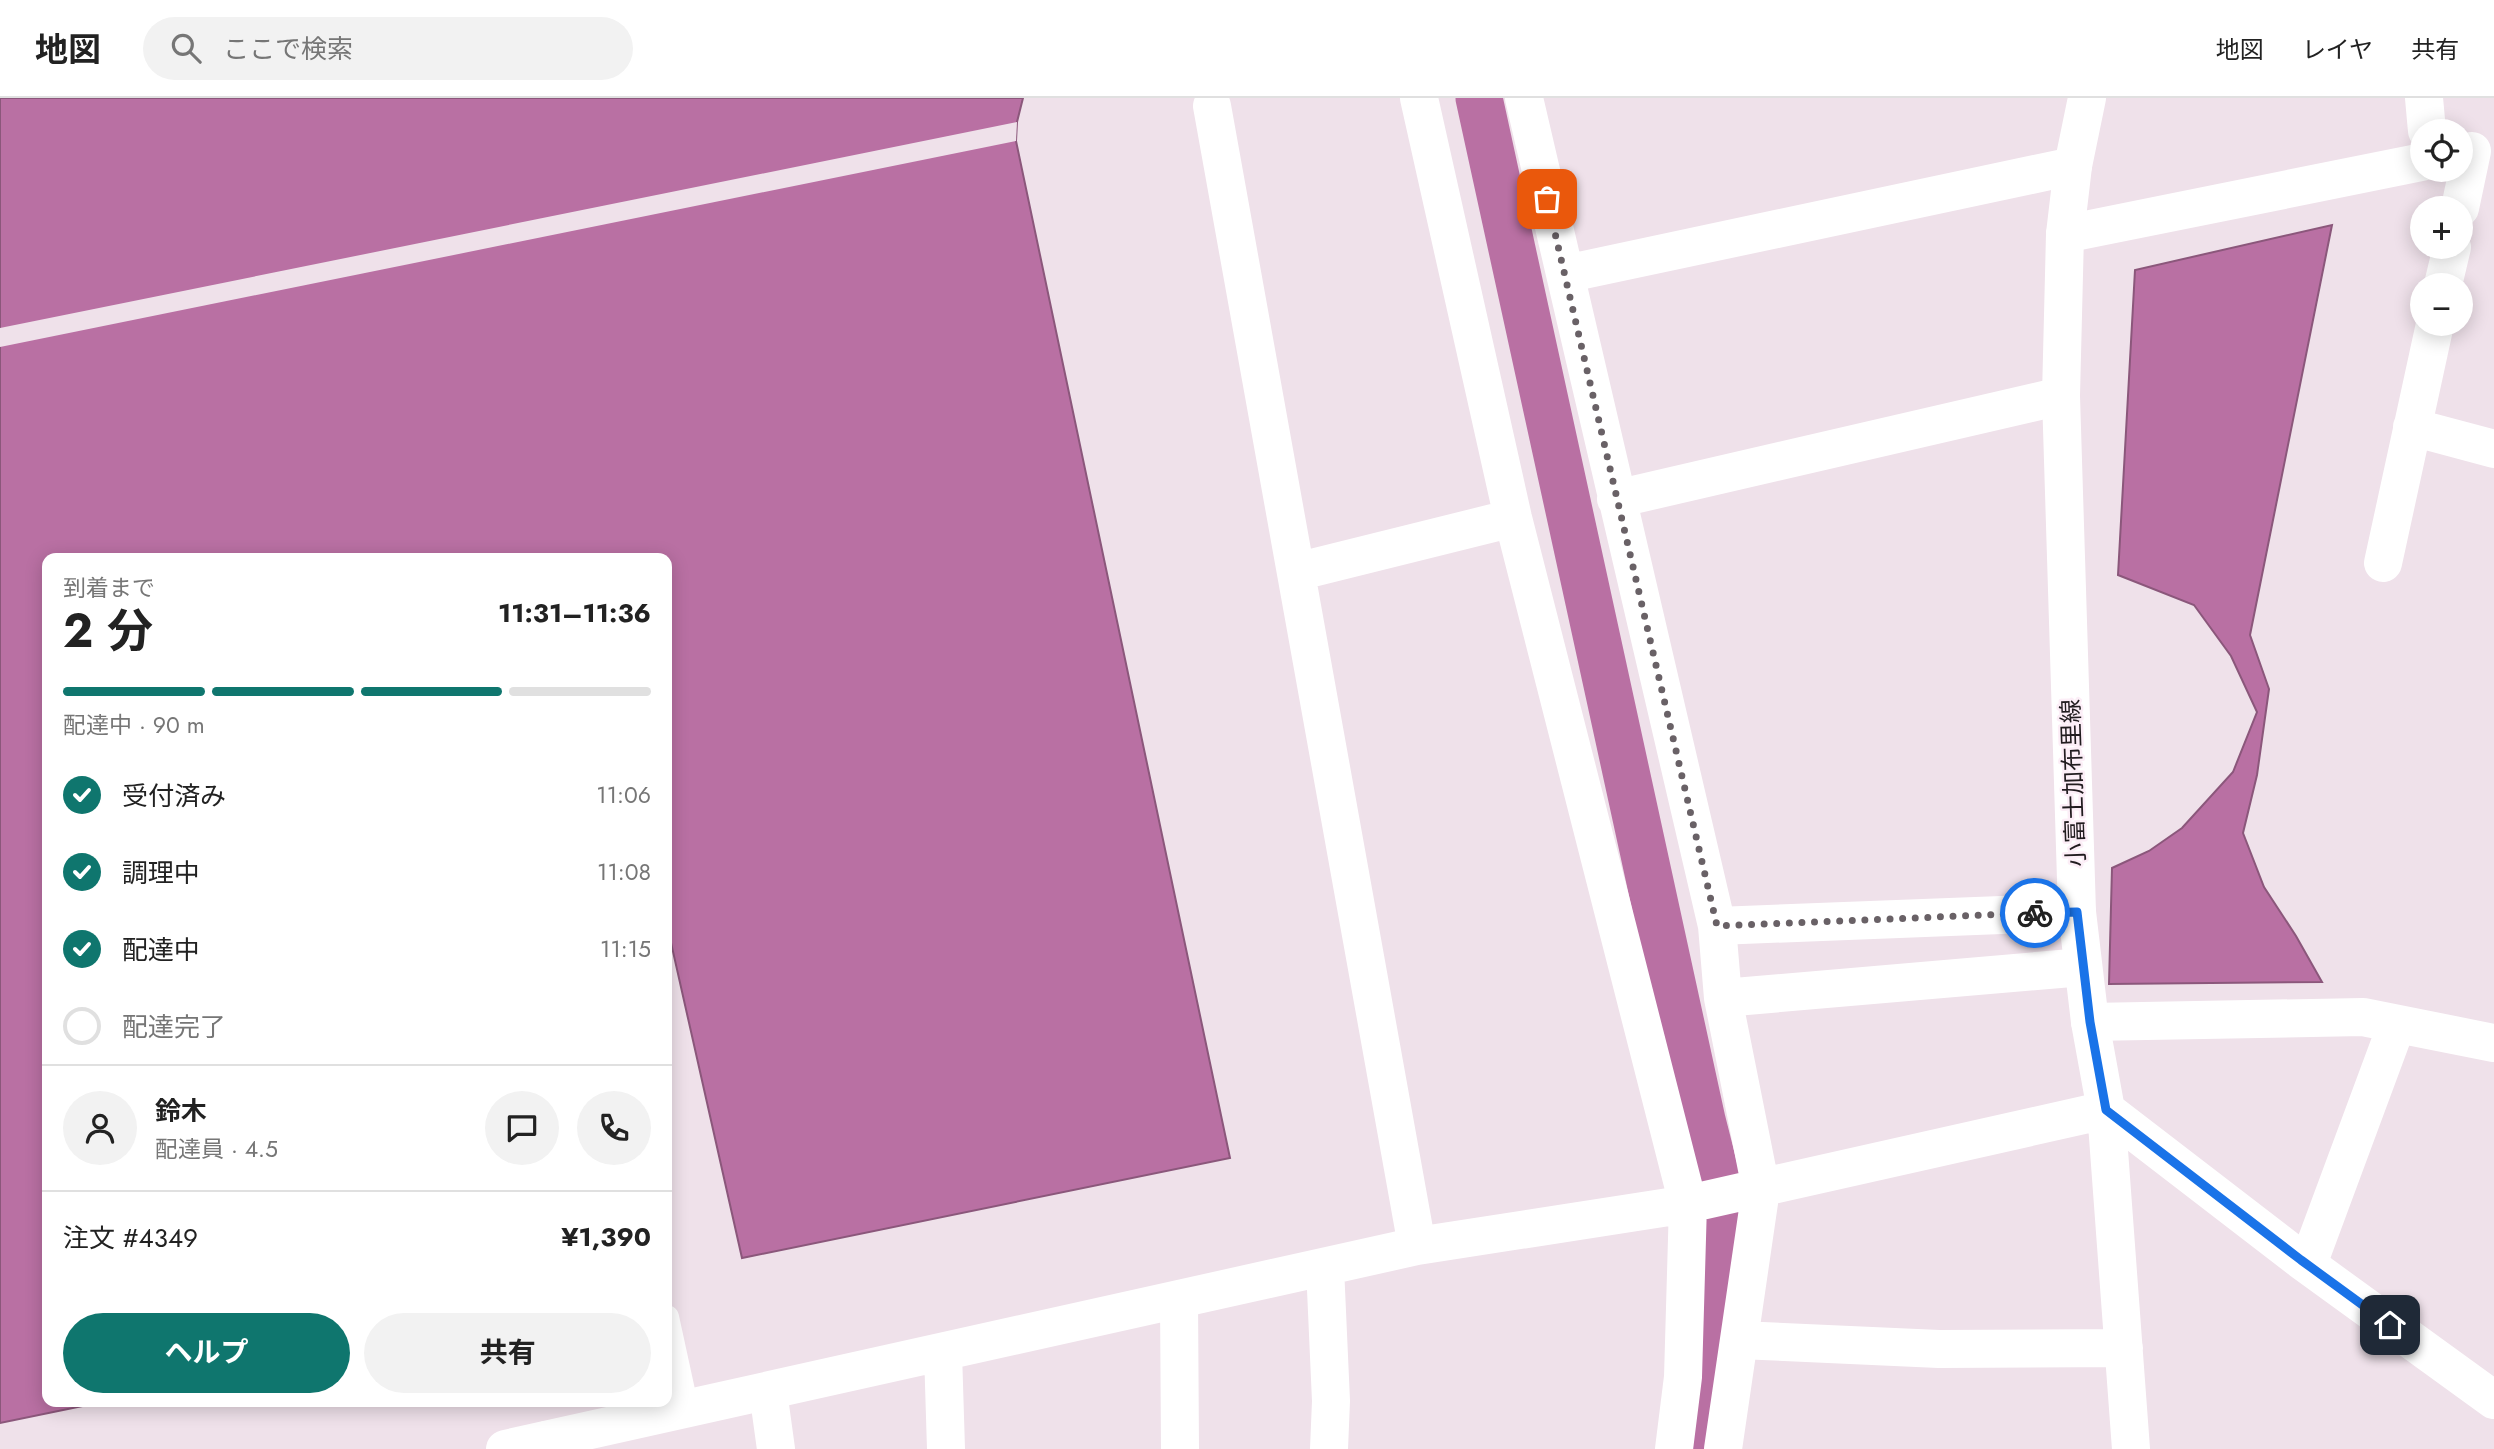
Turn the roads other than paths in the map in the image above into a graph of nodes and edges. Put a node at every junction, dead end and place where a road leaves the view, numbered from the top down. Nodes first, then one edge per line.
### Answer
1 (1419, 98) edge
2 (1524, 98) edge
3 (2087, 98) edge
4 (2424, 98) edge
5 (1212, 106) dead end
6 (2426, 119) edge
7 (2476, 150) edge
8 (2410, 164) edge
9 (2073, 166) junction
10 (2463, 196) edge
11 (2066, 234) junction
12 (1564, 274) junction
13 (2432, 336) edge
14 (2061, 396) junction
15 (2412, 426) junction
16 (2494, 449) edge
17 (1616, 499) junction
18 (1514, 519) junction
19 (2383, 563) dead end
20 (1296, 572) junction
21 (2077, 912) junction
22 (1717, 926) junction
23 (2083, 968) junction
24 (1723, 998) junction
25 (2090, 1022) junction
26 (2397, 1024) junction
27 (2494, 1043) edge
28 (2106, 1110) junction
29 (1761, 1189) junction
30 (1688, 1204) junction
31 (1417, 1246) junction
32 (2308, 1264) junction
33 (1325, 1267) junction
34 (1179, 1299) junction
35 (672, 1340) edge
36 (1739, 1340) junction
37 (2123, 1348) junction
38 (943, 1352) junction
39 (768, 1391) junction
40 (2494, 1400) edge
41 (687, 1409) junction
42 (547, 1444) edge
43 (505, 1449) edge
44 (776, 1449) edge
45 (947, 1449) edge
46 (1180, 1449) edge
47 (1329, 1449) edge
48 (1674, 1449) edge
49 (1723, 1449) edge
50 (2131, 1449) edge

1 - 18 street
2 - 12 street
3 - 9 street, 小富士加布里線
4 - 6 street
5 - 20 street
7 - 10 street
8 - 11 street
9 - 11 street, 小富士加布里線
9 - 12 street
11 - 14 street, 小富士加布里線
12 - 17 street
13 - 15 street
14 - 17 street
14 - 21 street, 小富士加布里線
15 - 16 street
15 - 19 street
17 - 22 street
18 - 20 street
18 - 30 street
20 - 31 street
21 - 22 street
21 - 23 street, 小富士加布里線
22 - 24 street
23 - 24 street
23 - 25 street, 小富士加布里線
24 - 29 street
25 - 26 street
25 - 28 street, 小富士加布里線
26 - 27 street
26 - 32 street
28 - 29 street
28 - 32 street
28 - 37 street, 小富士加布里線
29 - 30 street
29 - 36 street
30 - 31 street
30 - 48 street
31 - 33 street
32 - 40 street
33 - 34 street
33 - 47 street
34 - 38 street
34 - 46 street
35 - 41 lane
36 - 37 street
36 - 49 street
37 - 50 street, 小富士加布里線
38 - 39 street
38 - 45 street
39 - 41 street
39 - 44 street
41 - 42 street
42 - 43 street

